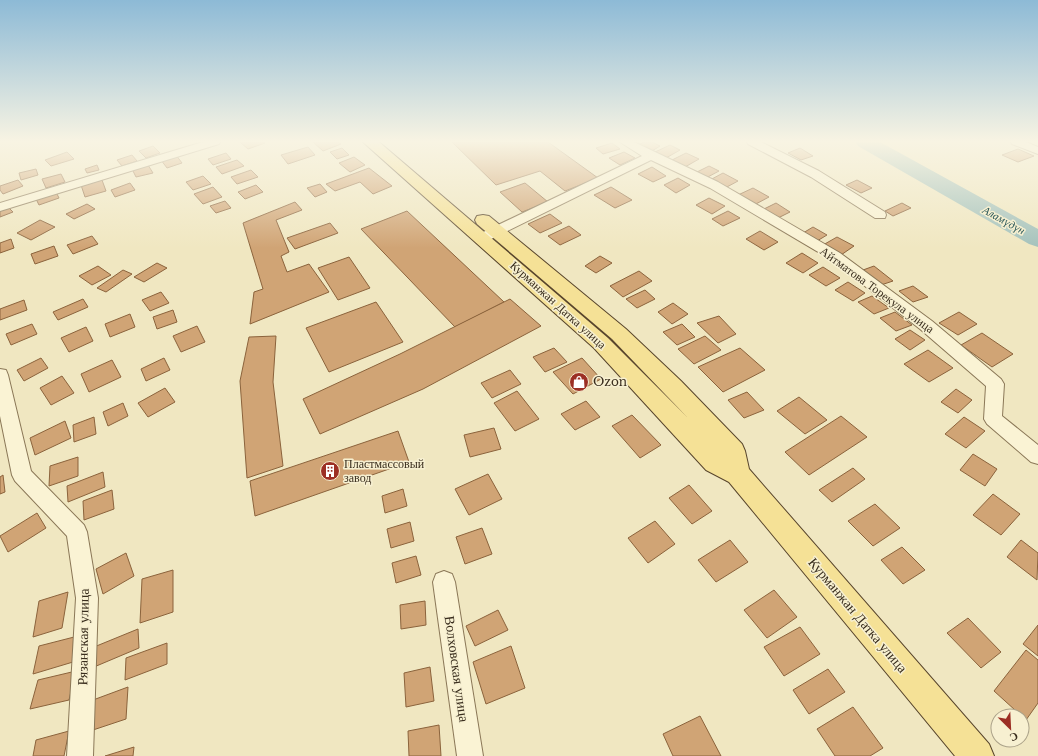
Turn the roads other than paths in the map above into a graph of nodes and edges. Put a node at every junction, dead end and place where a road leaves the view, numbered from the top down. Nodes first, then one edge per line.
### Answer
1 (96, 177) edge
2 (416, 177) edge
3 (428, 177) edge
4 (607, 177) edge
5 (699, 177) edge
6 (820, 177) edge
7 (0, 208) edge
8 (880, 215) dead end
9 (489, 234) junction
10 (0, 375) edge
11 (1038, 456) edge
12 (444, 582) dead end
13 (80, 756) edge
14 (470, 756) edge
15 (977, 756) edge

1 - 7 street
2 - 9 main road, Курманжан Датка улица
3 - 9 main road, Курманжан Датка улица
4 - 9 street
5 - 11 street, Айтматова Торекула улица
6 - 8 street
9 - 15 main road, Курманжан Датка улица
10 - 13 street, Рязанская улица
12 - 14 street, Волховская улица

